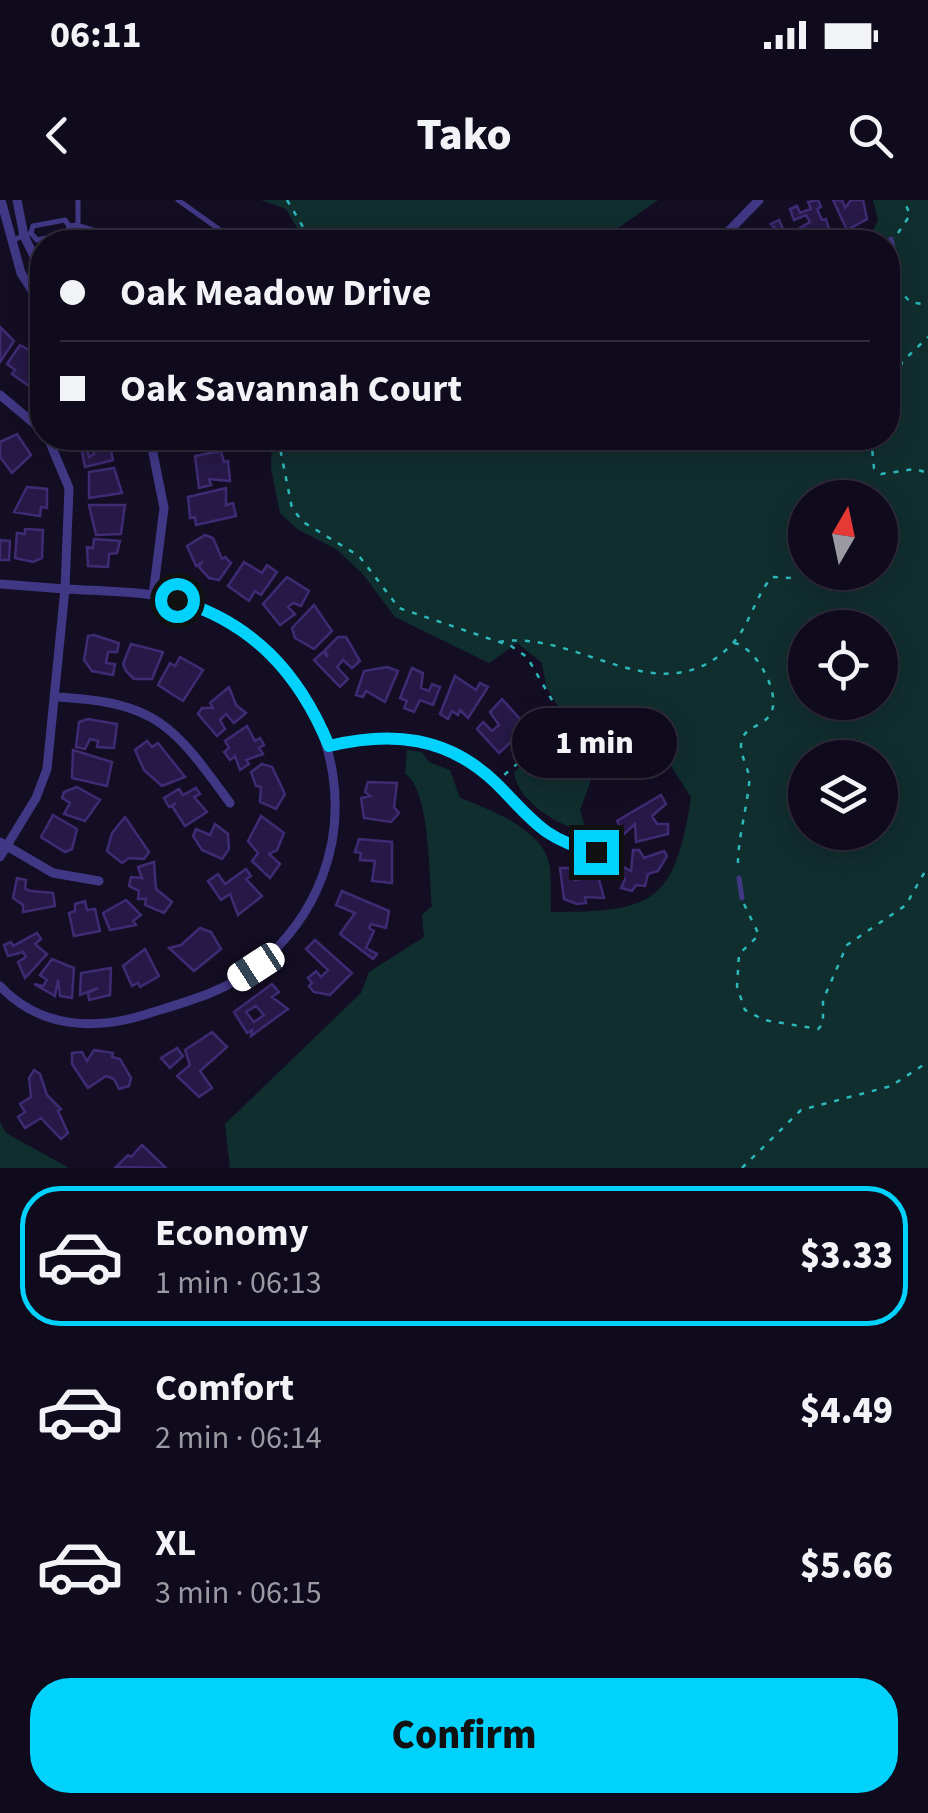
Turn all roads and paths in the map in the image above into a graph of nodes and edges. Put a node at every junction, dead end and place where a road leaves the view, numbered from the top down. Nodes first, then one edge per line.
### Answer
1 (2, 200) edge
2 (17, 200) edge
3 (78, 200) edge
4 (178, 200) edge
5 (288, 200) edge
6 (758, 200) edge
7 (904, 200) edge
8 (72, 226) junction
9 (30, 230) edge
10 (30, 230) edge
11 (70, 230) edge
12 (74, 230) edge
13 (87, 230) edge
14 (219, 230) edge
15 (304, 230) edge
16 (729, 230) edge
17 (900, 231) edge
18 (28, 235) junction
19 (30, 240) edge
20 (10, 241) junction
21 (30, 286) edge
22 (900, 291) edge
23 (928, 305) edge
24 (928, 337) edge
25 (900, 368) edge
26 (1, 398) edge
27 (30, 421) edge
28 (53, 450) edge
29 (152, 450) edge
30 (280, 450) edge
31 (872, 450) edge
32 (928, 473) edge
33 (788, 578) edge
34 (0, 584) edge
35 (64, 589) junction
36 (153, 594) junction
37 (498, 642) junction
38 (733, 642) junction
39 (56, 698) junction
40 (329, 746) junction
41 (495, 782) junction
42 (230, 803) dead end
43 (3, 844) edge
44 (596, 852) dead end
45 (0, 858) edge
46 (928, 866) edge
47 (739, 878) joint
48 (99, 881) dead end
49 (742, 898) joint
50 (0, 986) edge
51 (928, 1062) edge
52 (742, 1168) edge

1 - 20 street
2 - 18 street
3 - 8 lane
4 - 14 lane
5 - 15 path
6 - 16 street
7 - 17 path
8 - 9 lane
8 - 11 lane
8 - 12 lane
8 - 13 lane
10 - 18 lane
18 - 19 street
18 - 20 lane
20 - 21 street
22 - 23 path
24 - 25 path
26 - 27 street
28 - 35 street
29 - 36 street
30 - 37 path
31 - 32 path
33 - 38 path
34 - 35 street
35 - 36 street
35 - 39 street
36 - 40 street
37 - 38 path
37 - 41 path
38 - 47 path
39 - 42 street
39 - 43 street
40 - 41 street
40 - 50 street
41 - 44 street
43 - 45 street
43 - 48 street
46 - 49 path
47 - 49 lane
51 - 52 path

